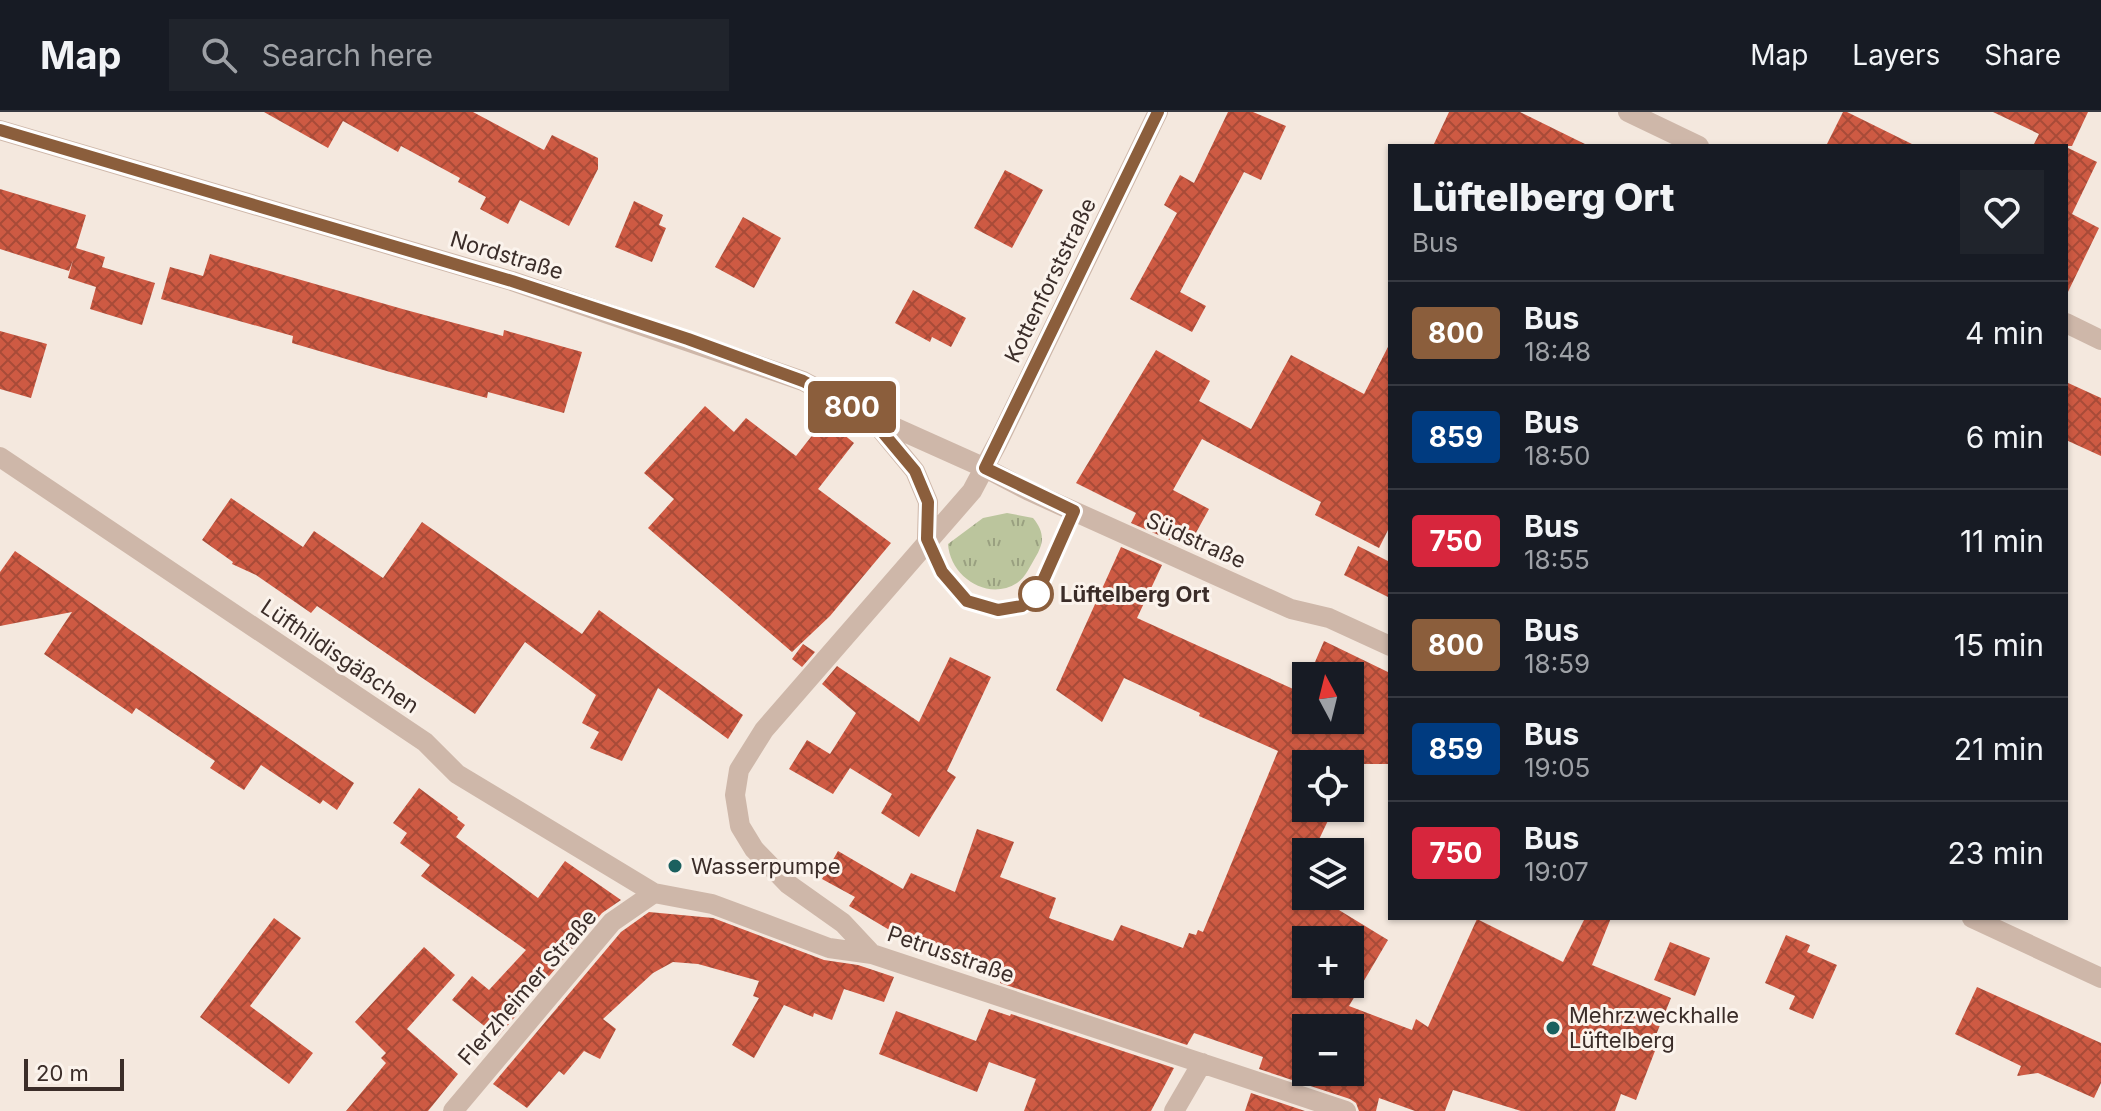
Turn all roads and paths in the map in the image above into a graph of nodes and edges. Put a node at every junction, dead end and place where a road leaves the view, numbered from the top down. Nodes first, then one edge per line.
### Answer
1 (1158, 112) edge
2 (1628, 112) edge
3 (0, 130) edge
4 (1695, 144) edge
5 (2068, 324) edge
6 (2101, 340) edge
7 (869, 416) junction
8 (0, 457) edge
9 (985, 468) junction
10 (927, 539) junction
11 (1388, 645) edge
12 (654, 893) junction
13 (1976, 920) edge
14 (872, 954) junction
15 (2101, 978) edge
16 (1202, 1063) junction
17 (453, 1111) edge
18 (1174, 1111) edge
19 (1346, 1111) edge

1 - 9 street, Kottenforststraße
2 - 4 street
3 - 7 street, Nordstraße
5 - 6 street
7 - 9 street, Nordstraße
7 - 10 street
8 - 12 street, Lüfthildisgäßchen
9 - 10 street, Petrusstraße
9 - 11 street, Südstraße
10 - 14 street, Petrusstraße
12 - 14 street
12 - 17 street, Flerzheimer Straße
13 - 15 street
14 - 16 street, Petrusstraße
16 - 18 street
16 - 19 street, Petrusstraße

